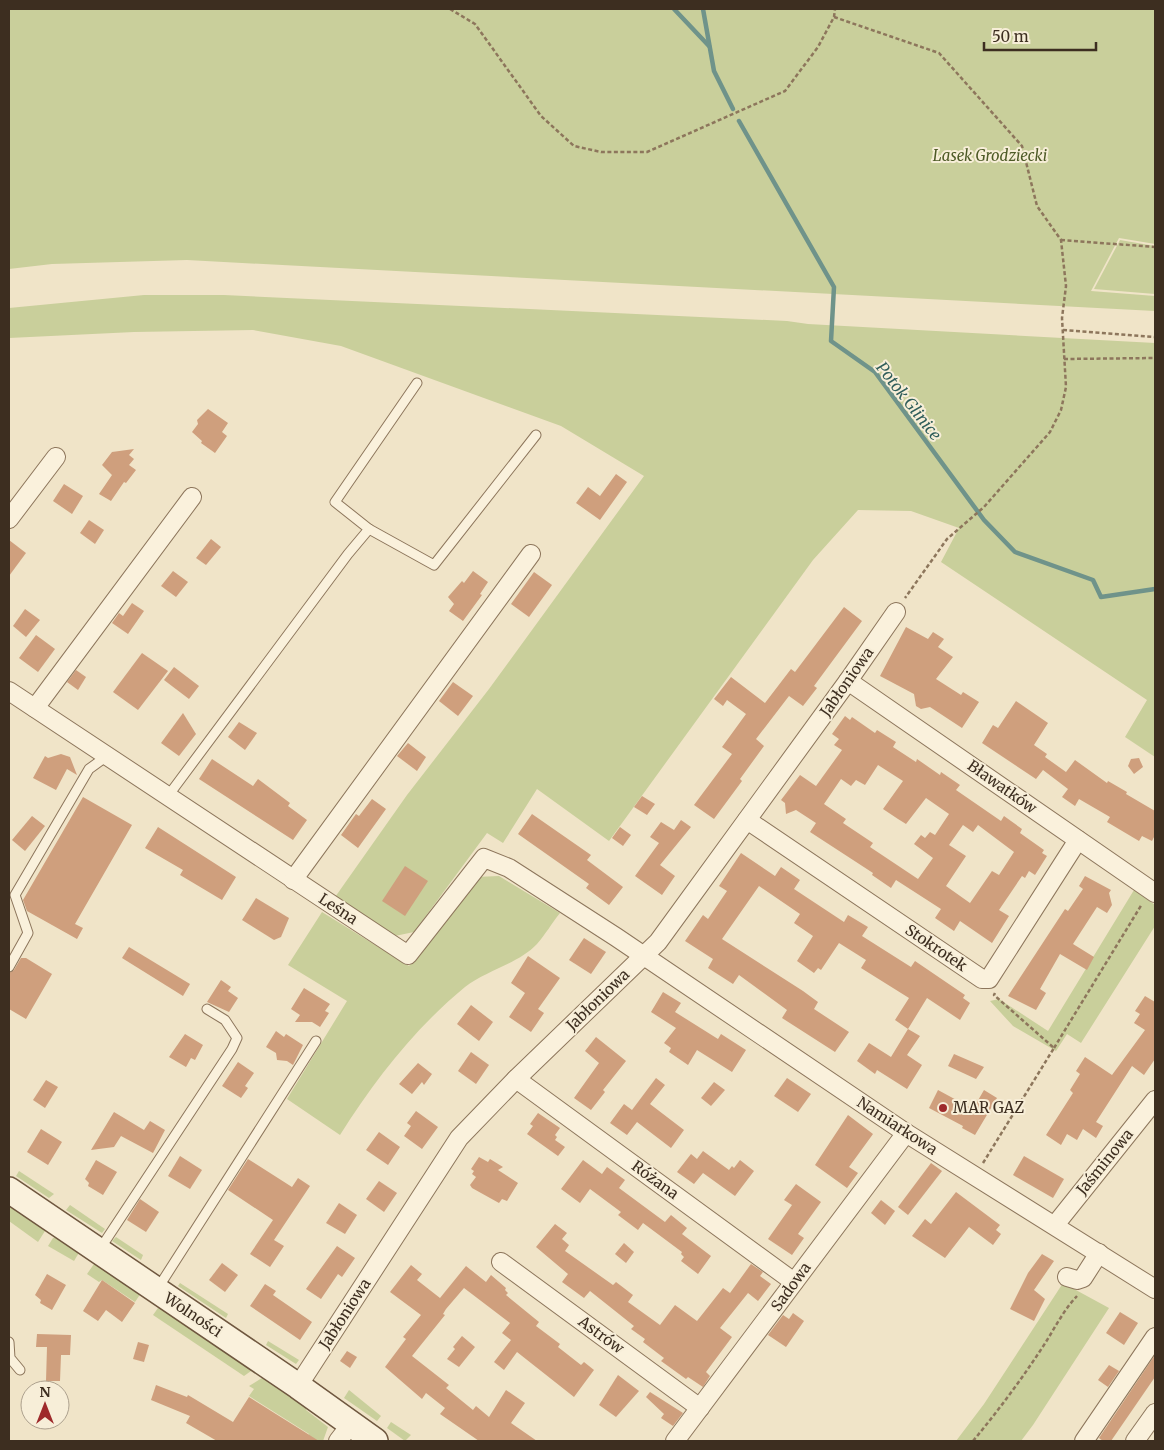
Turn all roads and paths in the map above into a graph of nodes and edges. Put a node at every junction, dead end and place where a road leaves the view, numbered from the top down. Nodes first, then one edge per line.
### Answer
1 (450, 9) edge
2 (835, 9) edge
3 (834, 17) junction
4 (1061, 240) junction
5 (1155, 247) edge
6 (1063, 330) junction
7 (1155, 337) edge
8 (1155, 358) edge
9 (1064, 359) junction
10 (416, 383) dead end
11 (536, 435) dead end
12 (56, 457) dead end
13 (192, 497) dead end
14 (9, 519) edge
15 (369, 529) junction
16 (531, 554) dead end
17 (896, 612) joint
18 (848, 681) junction
19 (9, 691) edge
20 (35, 708) junction
21 (107, 756) junction
22 (168, 796) junction
23 (747, 820) junction
24 (1078, 840) junction
25 (293, 880) junction
26 (1151, 894) edge
27 (644, 956) junction
28 (9, 967) edge
29 (999, 987) dead end
30 (208, 1009) dead end
31 (316, 1041) dead end
32 (1054, 1048) junction
33 (516, 1079) junction
34 (1155, 1100) edge
35 (906, 1133) junction
36 (981, 1166) dead end
37 (9, 1190) edge
38 (1055, 1225) junction
39 (98, 1251) junction
40 (1098, 1253) junction
41 (501, 1262) dead end
42 (1067, 1277) dead end
43 (794, 1282) junction
44 (1082, 1289) dead end
45 (156, 1290) junction
46 (1155, 1290) edge
47 (1155, 1337) edge
48 (9, 1342) edge
49 (20, 1370) dead end
50 (298, 1386) junction
51 (700, 1408) junction
52 (1155, 1413) edge
53 (344, 1433) edge
54 (375, 1441) edge
55 (675, 1441) edge
56 (973, 1441) edge
57 (1084, 1441) edge
58 (1135, 1441) edge

1 - 3 path
2 - 3 path
3 - 4 path
4 - 5 path
4 - 6 path
6 - 7 path
6 - 9 path
8 - 9 path
9 - 17 path
10 - 15 lane
11 - 15 lane
12 - 14 street
13 - 20 street
15 - 22 lane
16 - 25 street
17 - 18 street, Jabłoniowa
18 - 23 street, Jabłoniowa
18 - 24 street, Bławatków
19 - 20 street, Leśna
20 - 21 street, Leśna
21 - 22 street, Leśna
21 - 28 lane
22 - 25 street, Leśna
23 - 24 street, Stokrotek
23 - 27 street, Jabłoniowa
24 - 26 street, Bławatków
25 - 27 street, Leśna
26 - 32 path
27 - 33 street, Jabłoniowa
27 - 35 street, Namiarkowa
29 - 32 path
30 - 39 lane
31 - 45 lane
32 - 36 path
33 - 43 street, Różana
33 - 50 street, Jabłoniowa
34 - 38 street, Jaśminowa
35 - 38 street, Namiarkowa
35 - 43 street, Sadowa
37 - 39 street, Wolności
38 - 40 street, Namiarkowa
39 - 45 street, Wolności
40 - 42 street
40 - 46 street, Namiarkowa
41 - 51 street, Astrów
43 - 51 street, Sadowa
44 - 56 path
45 - 50 street, Wolności
47 - 57 street
48 - 49 lane
50 - 53 street, Wolności
51 - 55 street, Sadowa
52 - 58 street
53 - 54 street, Wolności

